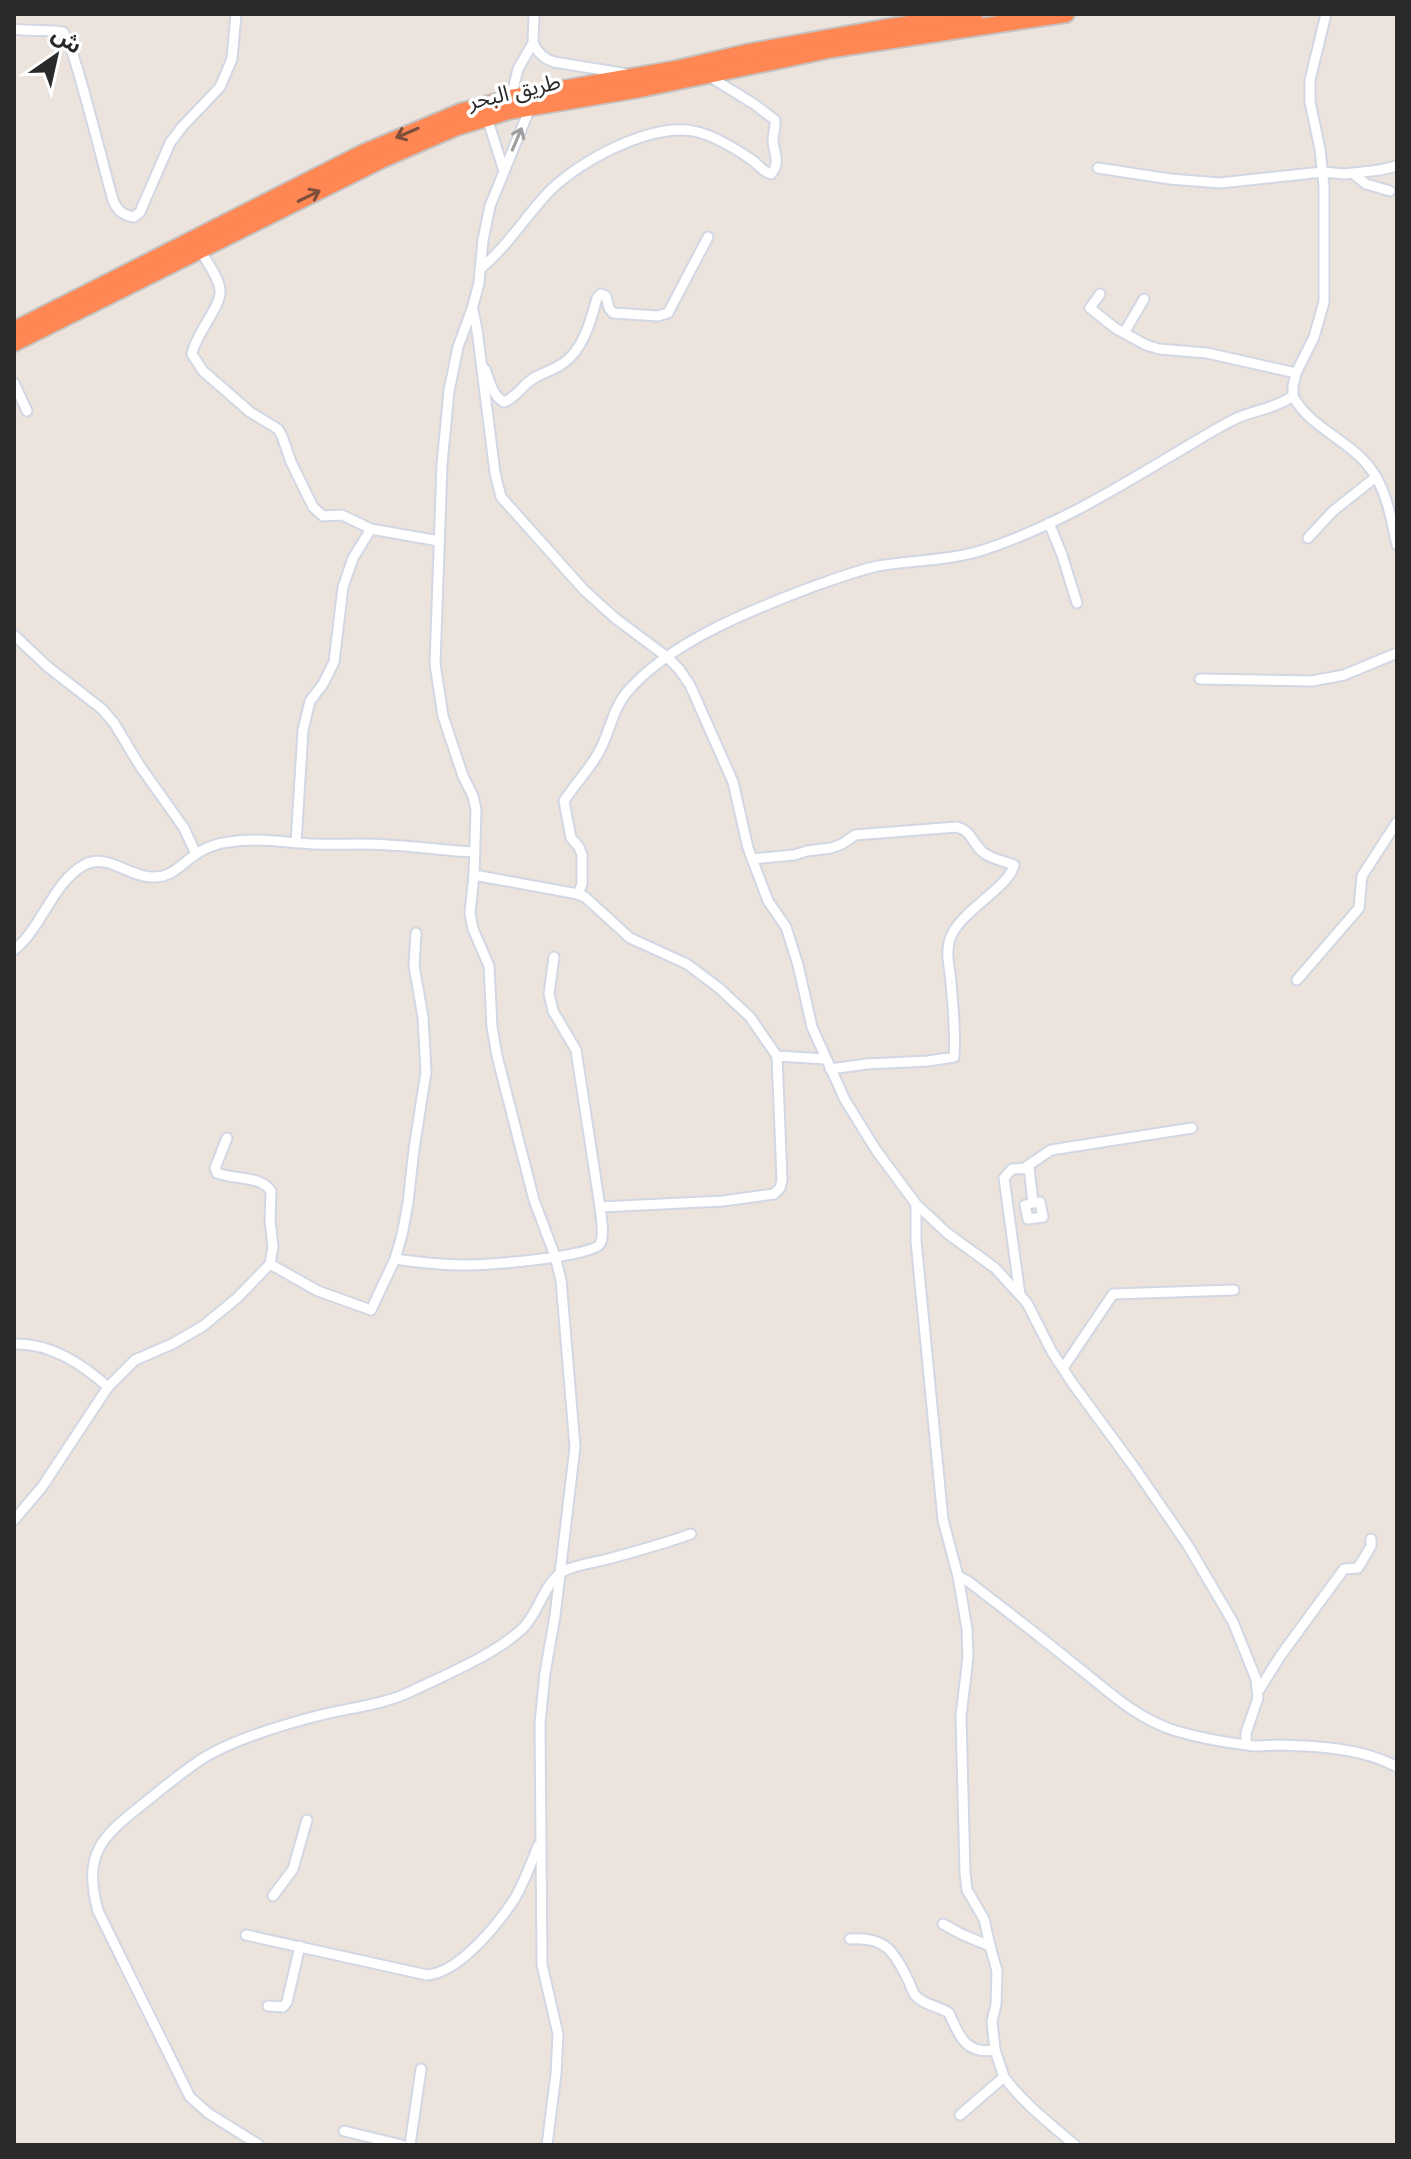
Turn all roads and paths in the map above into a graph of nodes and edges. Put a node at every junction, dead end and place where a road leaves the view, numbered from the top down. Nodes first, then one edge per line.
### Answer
1 (236, 14) edge
2 (534, 14) edge
3 (975, 14) edge
4 (1066, 14) edge
5 (1326, 14) edge
6 (14, 29) edge
7 (906, 32) junction
8 (533, 43) junction
9 (800, 49) junction
10 (707, 75) junction
11 (633, 76) junction
12 (511, 98) junction
13 (531, 106) junction
14 (487, 118) junction
15 (1397, 166) edge
16 (1098, 168) dead end
17 (504, 171) junction
18 (1322, 172) junction
19 (1352, 173) junction
20 (1390, 191) dead end
21 (708, 237) dead end
22 (200, 250) junction
23 (480, 269) junction
24 (1100, 294) dead end
25 (1144, 299) dead end
26 (472, 309) junction
27 (14, 330) edge
28 (1124, 333) junction
29 (14, 343) edge
30 (480, 355) junction
31 (1296, 373) junction
32 (14, 383) edge
33 (1293, 396) junction
34 (27, 411) dead end
35 (1376, 477) junction
36 (1049, 523) junction
37 (371, 529) junction
38 (1308, 538) dead end
39 (439, 541) junction
40 (1397, 545) edge
41 (1077, 603) dead end
42 (14, 635) edge
43 (1397, 653) edge
44 (667, 657) junction
45 (1200, 679) dead end
46 (1397, 822) edge
47 (296, 843) junction
48 (474, 852) junction
49 (196, 854) junction
50 (752, 859) junction
51 (474, 875) junction
52 (578, 894) junction
53 (416, 933) dead end
54 (14, 950) edge
55 (554, 957) dead end
56 (1297, 980) dead end
57 (777, 1056) junction
58 (825, 1059) junction
59 (830, 1069) junction
60 (1192, 1128) dead end
61 (227, 1138) dead end
62 (1023, 1169) junction
63 (1033, 1203) dead end
64 (916, 1204) junction
65 (600, 1207) junction
66 (555, 1256) junction
67 (395, 1259) junction
68 (270, 1264) junction
69 (1234, 1290) dead end
70 (1020, 1295) junction
71 (14, 1344) edge
72 (1063, 1368) junction
73 (108, 1387) junction
74 (14, 1520) edge
75 (691, 1534) dead end
76 (1371, 1539) dead end
77 (561, 1571) junction
78 (958, 1576) junction
79 (1259, 1690) junction
80 (1246, 1744) junction
81 (1397, 1767) edge
82 (307, 1820) dead end
83 (541, 1839) junction
84 (273, 1896) dead end
85 (943, 1924) dead end
86 (246, 1935) dead end
87 (850, 1939) dead end
88 (300, 1946) junction
89 (990, 1946) junction
90 (268, 2006) dead end
91 (995, 2050) junction
92 (421, 2069) dead end
93 (1004, 2077) junction
94 (960, 2115) dead end
95 (344, 2131) dead end
96 (259, 2145) edge
97 (402, 2145) edge
98 (410, 2145) edge
99 (547, 2145) edge
100 (1075, 2145) edge

1 - 6 street
2 - 8 street
3 - 7 highway, طريق البحر
4 - 7 highway, طريق البحر
5 - 18 street
7 - 9 highway, طريق البحر
8 - 11 street
8 - 12 street
9 - 10 highway, طريق البحر
9 - 11 highway, طريق البحر
10 - 13 highway, طريق البحر
10 - 23 street
11 - 12 highway, طريق البحر
12 -> 27 highway, طريق البحر
13 - 14 highway, طريق البحر
17 -> 13 street
14 - 17 street
22 -> 14 highway, طريق البحر
15 - 19 street
16 - 18 street
17 - 23 street
18 - 19 street
18 - 31 street
19 - 20 street
21 - 30 street
22 - 29 highway, طريق البحر
22 - 37 street
23 - 26 street
24 - 28 street
25 - 28 street
26 - 30 street
26 - 39 street
28 - 31 street
30 - 44 street
31 - 33 street
32 - 34 street
33 - 35 street
33 - 36 street
35 - 38 street
35 - 40 street
36 - 41 street
36 - 44 street
37 - 39 street
37 - 47 street
39 - 48 street
42 - 49 street
43 - 45 street
44 - 50 street
44 - 52 street
46 - 56 street
47 - 48 street
47 - 49 street
48 - 51 street
49 - 54 street
50 - 58 street
50 - 59 street
51 - 52 street
51 - 66 street
52 - 57 street
53 - 67 street
55 - 65 street
57 - 58 street
57 - 65 street
58 - 59 street
59 - 64 street
60 - 62 street
61 - 68 street
62 - 63 street
62 - 70 street
64 - 70 street
64 - 78 street
65 - 66 street
66 - 67 street
66 - 77 street
67 - 68 street
68 - 73 street
69 - 72 street
70 - 72 street
71 - 73 street
72 - 79 street
73 - 74 street
75 - 77 street
76 - 79 street
77 - 83 street
77 - 96 street
78 - 80 street
78 - 89 street
79 - 80 street
80 - 81 street
82 - 84 street
83 - 88 street
83 - 99 street
85 - 89 street
86 - 88 street
87 - 91 street
88 - 90 street
89 - 91 street
91 - 93 street
92 - 98 street
93 - 94 street
93 - 100 street
95 - 97 street

